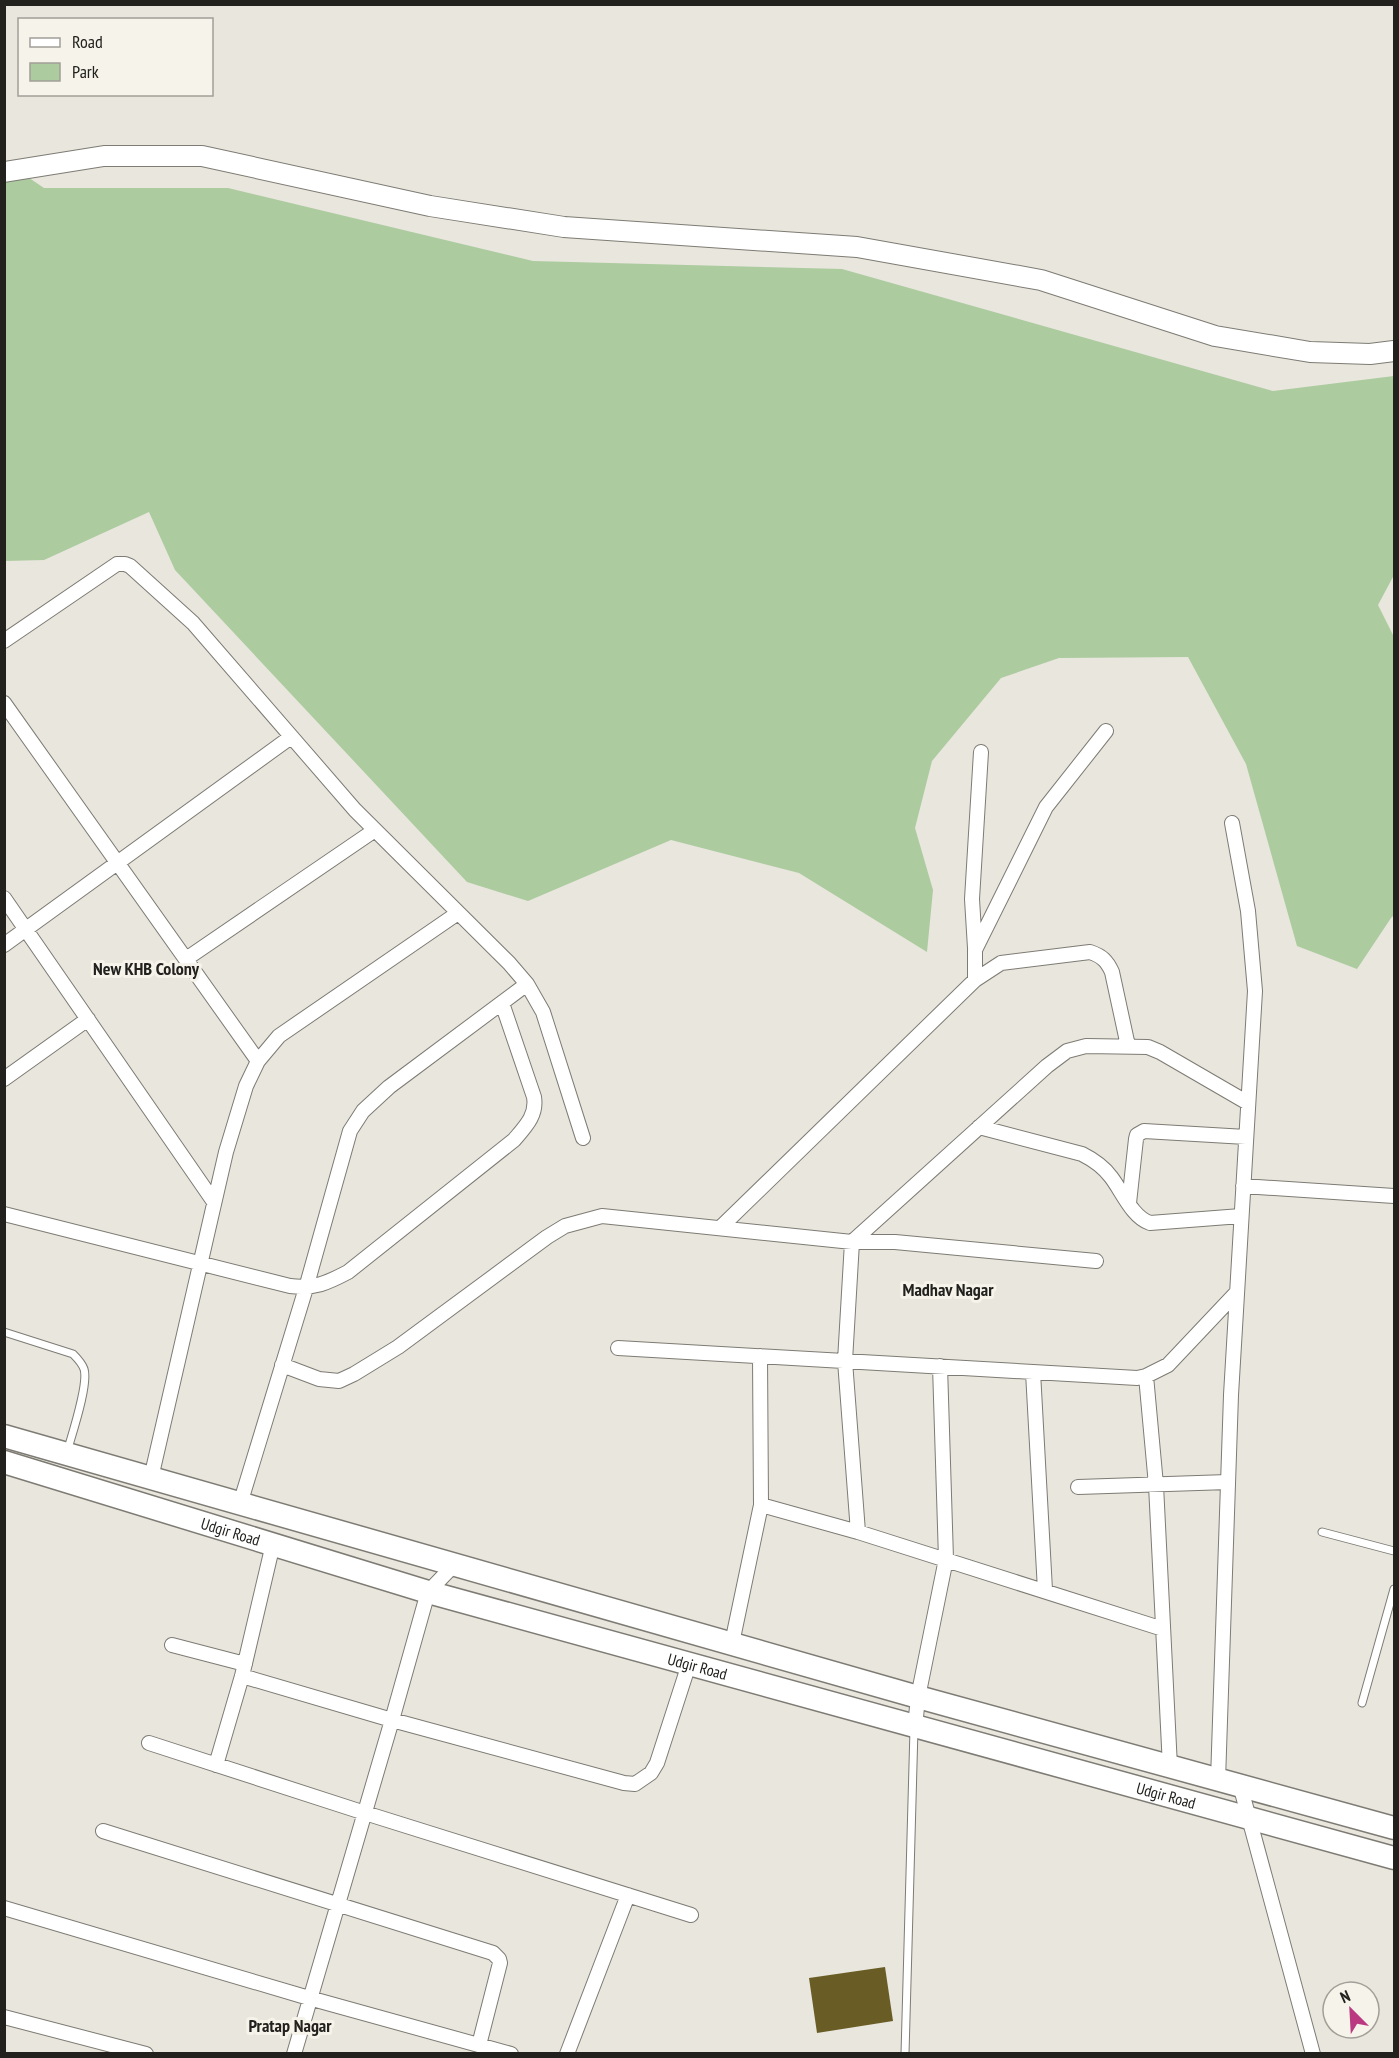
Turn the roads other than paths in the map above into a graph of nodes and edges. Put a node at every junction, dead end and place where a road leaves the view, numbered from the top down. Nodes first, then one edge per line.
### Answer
1 (4, 172) edge
2 (1395, 351) edge
3 (4, 641) edge
4 (4, 703) edge
5 (1106, 731) dead end
6 (291, 737) junction
7 (981, 752) dead end
8 (1232, 823) dead end
9 (375, 830) junction
10 (118, 863) junction
11 (4, 898) edge
12 (459, 913) junction
13 (26, 929) junction
14 (4, 945) edge
15 (975, 950) junction
16 (186, 959) junction
17 (975, 980) junction
18 (527, 984) junction
19 (502, 1003) junction
20 (88, 1019) junction
21 (1128, 1047) junction
22 (258, 1061) junction
23 (4, 1079) edge
24 (1248, 1103) junction
25 (979, 1127) junction
26 (1246, 1137) junction
27 (583, 1138) dead end
28 (1243, 1186) junction
29 (1395, 1196) edge
30 (214, 1202) junction
31 (1129, 1203) junction
32 (4, 1214) edge
33 (1241, 1216) junction
34 (720, 1228) junction
35 (852, 1242) junction
36 (1096, 1261) dead end
37 (201, 1262) junction
38 (306, 1288) junction
39 (1237, 1293) junction
40 (4, 1332) edge
41 (618, 1348) dead end
42 (760, 1356) junction
43 (845, 1361) junction
44 (282, 1365) junction
45 (940, 1366) junction
46 (1033, 1372) junction
47 (1146, 1377) junction
48 (4, 1436) edge
49 (67, 1454) junction
50 (4, 1462) edge
51 (151, 1478) junction
52 (1228, 1482) junction
53 (1156, 1485) junction
54 (1078, 1488) dead end
55 (240, 1504) junction
56 (761, 1505) junction
57 (858, 1532) junction
58 (1322, 1532) dead end
59 (273, 1544) junction
60 (1395, 1551) edge
61 (946, 1559) junction
62 (454, 1565) junction
63 (1395, 1589) edge
64 (1045, 1590) junction
65 (428, 1592) junction
66 (1163, 1629) junction
67 (732, 1643) junction
68 (172, 1645) dead end
69 (689, 1664) junction
70 (244, 1670) junction
71 (918, 1697) junction
72 (1362, 1703) dead end
73 (392, 1720) junction
74 (915, 1726) junction
75 (148, 1743) dead end
76 (216, 1765) junction
77 (1170, 1767) junction
78 (1229, 1782) junction
79 (364, 1813) junction
80 (1247, 1818) junction
81 (1395, 1828) edge
82 (104, 1832) dead end
83 (1395, 1858) edge
84 (628, 1895) junction
85 (337, 1905) junction
86 (4, 1908) edge
87 (691, 1915) dead end
88 (309, 1998) junction
89 (4, 2017) edge
90 (479, 2045) junction
91 (146, 2054) edge
92 (294, 2054) edge
93 (511, 2054) edge
94 (567, 2054) edge
95 (905, 2054) edge
96 (1313, 2054) edge

1 - 2 main road
3 - 6 street
4 - 10 street
5 - 15 street
6 - 9 street
6 - 10 street
7 - 15 street
8 - 24 street
9 - 12 street
9 - 16 street
10 - 13 street
10 - 16 street
11 - 13 street
12 - 18 street
12 - 22 street
13 - 14 street
13 - 20 street
15 - 17 street
16 - 22 street
17 - 21 street
17 - 34 street
18 - 19 street
18 - 27 street
19 - 38 street
19 - 38 street
20 - 23 street
20 - 30 street
21 - 24 street
21 - 25 street
22 - 30 street
24 - 26 street
25 - 31 street
25 - 35 street
26 - 28 street
26 - 31 street
28 - 29 street
28 - 33 street
30 - 37 street
31 - 33 street
32 - 37 street
33 - 39 street
34 - 35 street
34 - 44 street
35 - 36 street
35 - 43 street
37 - 38 street
37 - 51 street
38 - 44 street
39 - 47 street
39 - 52 street
40 - 49 lane
41 - 42 street
42 - 43 street
42 - 56 street
43 - 45 street
43 - 57 street
44 - 55 street
45 - 46 street
45 - 61 street
46 - 47 street
46 - 64 street
47 - 53 street
48 - 49 highway, Udgir Road
49 - 51 highway, Udgir Road
50 - 59 highway, Udgir Road
51 - 55 highway, Udgir Road
52 - 53 street
52 - 78 street
53 - 54 street
53 - 66 street
55 - 62 highway, Udgir Road
56 - 57 street
56 - 67 street
57 - 61 street
58 - 60 lane
59 - 65 highway, Udgir Road
59 - 70 street
61 - 64 street
61 - 71 street
62 - 65 street
62 - 67 highway, Udgir Road
63 - 72 lane
64 - 66 street
65 - 69 highway, Udgir Road
65 - 73 street
66 - 77 street
67 - 71 highway, Udgir Road
68 - 70 street
69 - 73 street
69 - 74 highway, Udgir Road
70 - 73 street
70 - 76 street
71 - 74 street
71 - 77 highway, Udgir Road
73 - 79 street
74 - 80 highway, Udgir Road
74 - 95 lane
75 - 76 street
76 - 79 street
77 - 78 highway, Udgir Road
78 - 80 street
78 - 81 highway, Udgir Road
79 - 84 street
79 - 85 street
80 - 83 highway, Udgir Road
80 - 96 street
82 - 85 street
84 - 87 street
84 - 94 street
85 - 88 street
85 - 90 street
86 - 88 street
88 - 90 street
88 - 92 street
89 - 91 street
90 - 93 street

